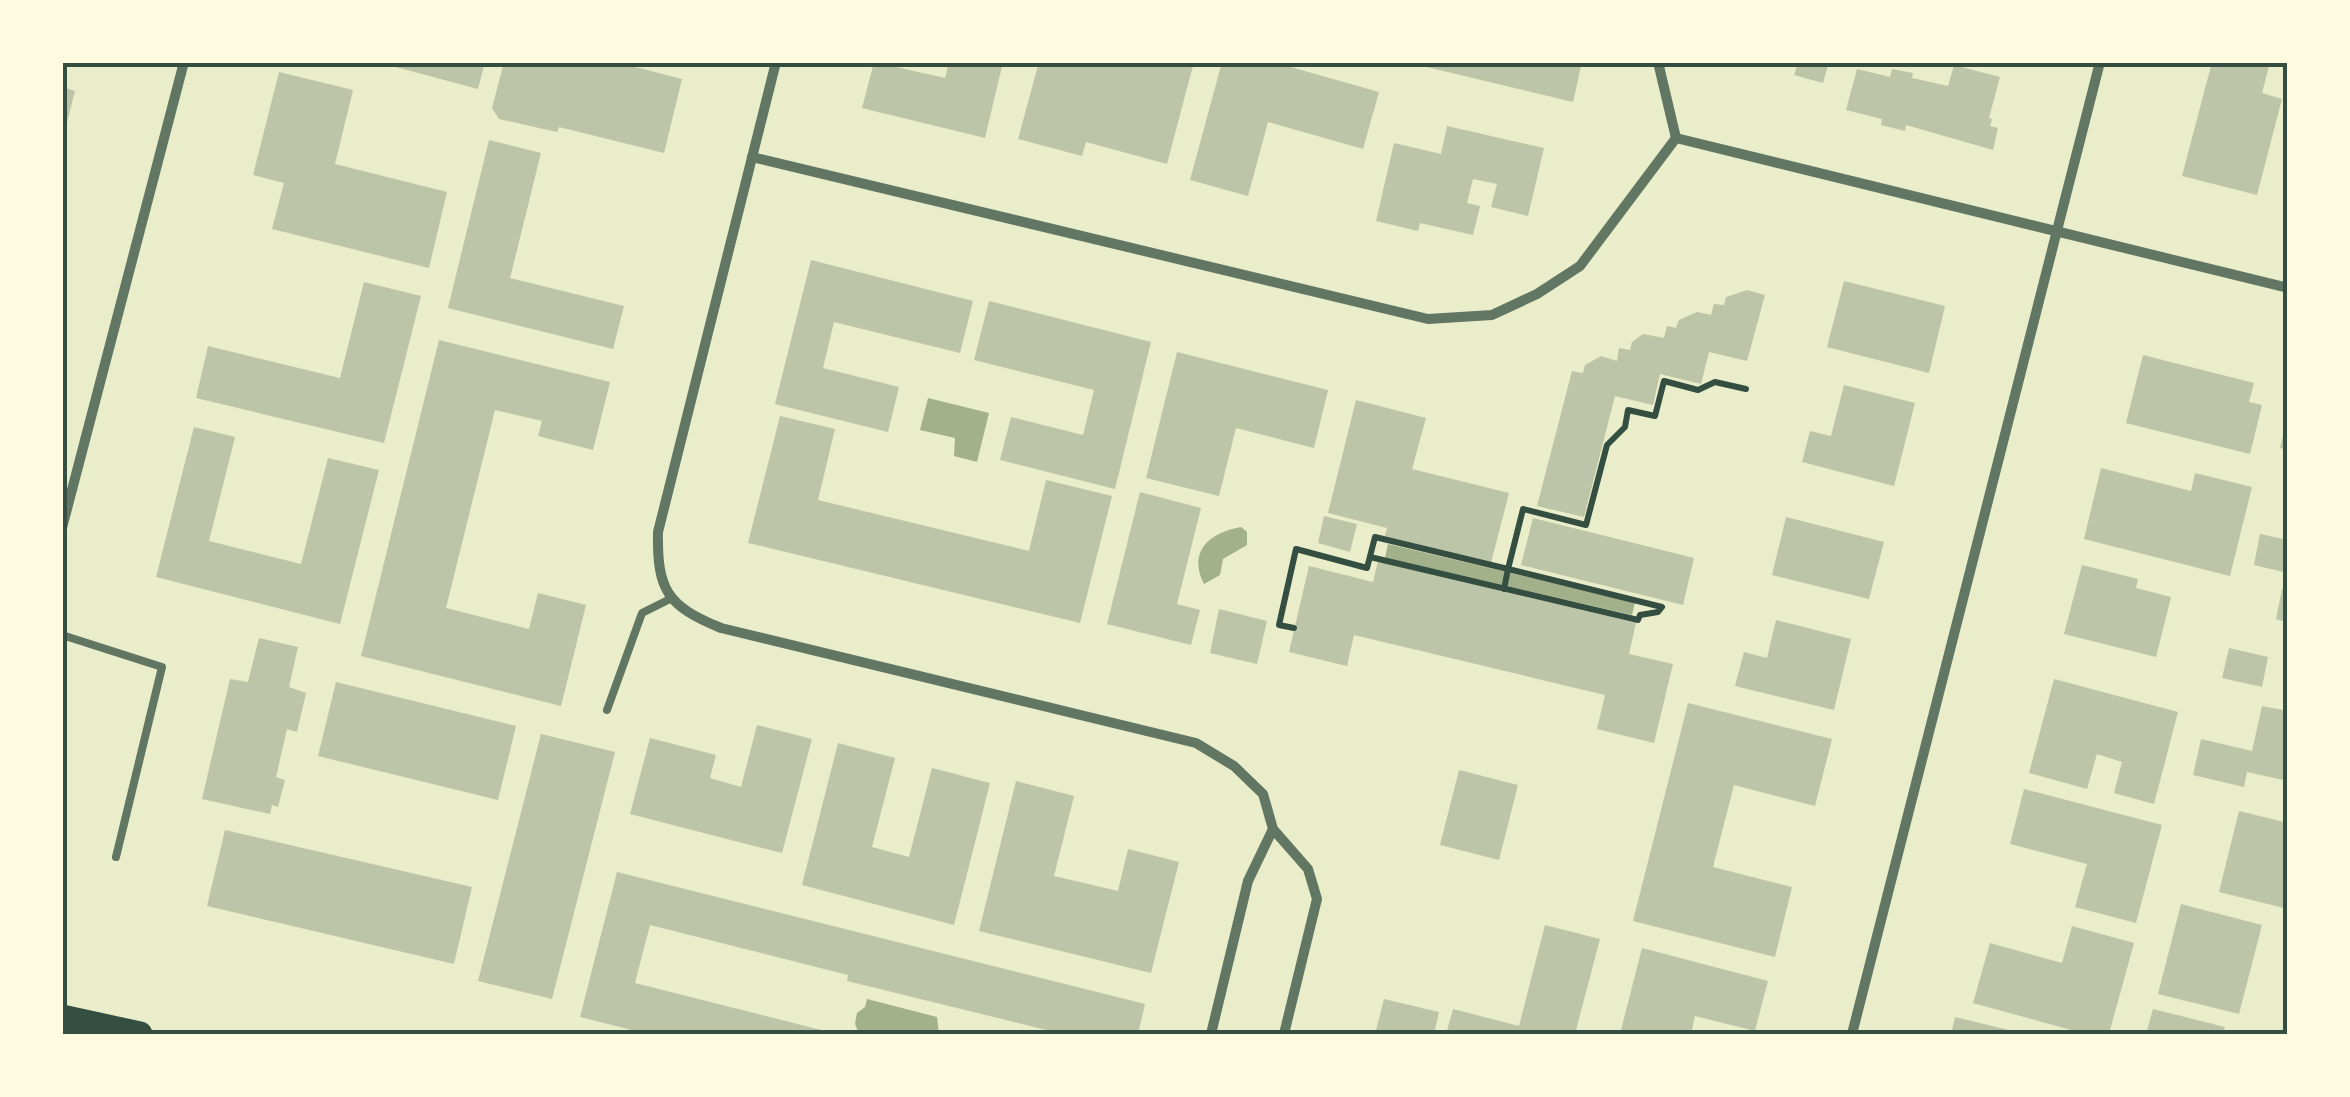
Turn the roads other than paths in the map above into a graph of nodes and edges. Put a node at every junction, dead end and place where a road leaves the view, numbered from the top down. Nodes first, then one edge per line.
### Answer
1 (184, 62) edge
2 (776, 62) edge
3 (1658, 62) edge
4 (2100, 62) edge
5 (1676, 138) junction
6 (752, 156) junction
7 (2057, 231) junction
8 (2288, 288) edge
9 (62, 528) edge
10 (670, 600) junction
11 (62, 635) edge
12 (607, 710) dead end
13 (1273, 829) junction
14 (116, 857) dead end
15 (62, 1016) edge
16 (140, 1034) edge
17 (1210, 1034) edge
18 (1284, 1034) edge
19 (1852, 1034) edge

1 - 9 street
2 - 6 street
3 - 5 street
4 - 7 street
5 - 6 street
5 - 7 street
6 - 10 street
7 - 8 street
7 - 19 street
10 - 12 lane
10 - 13 street
11 - 14 lane
13 - 17 street
13 - 18 street
15 - 16 main road

